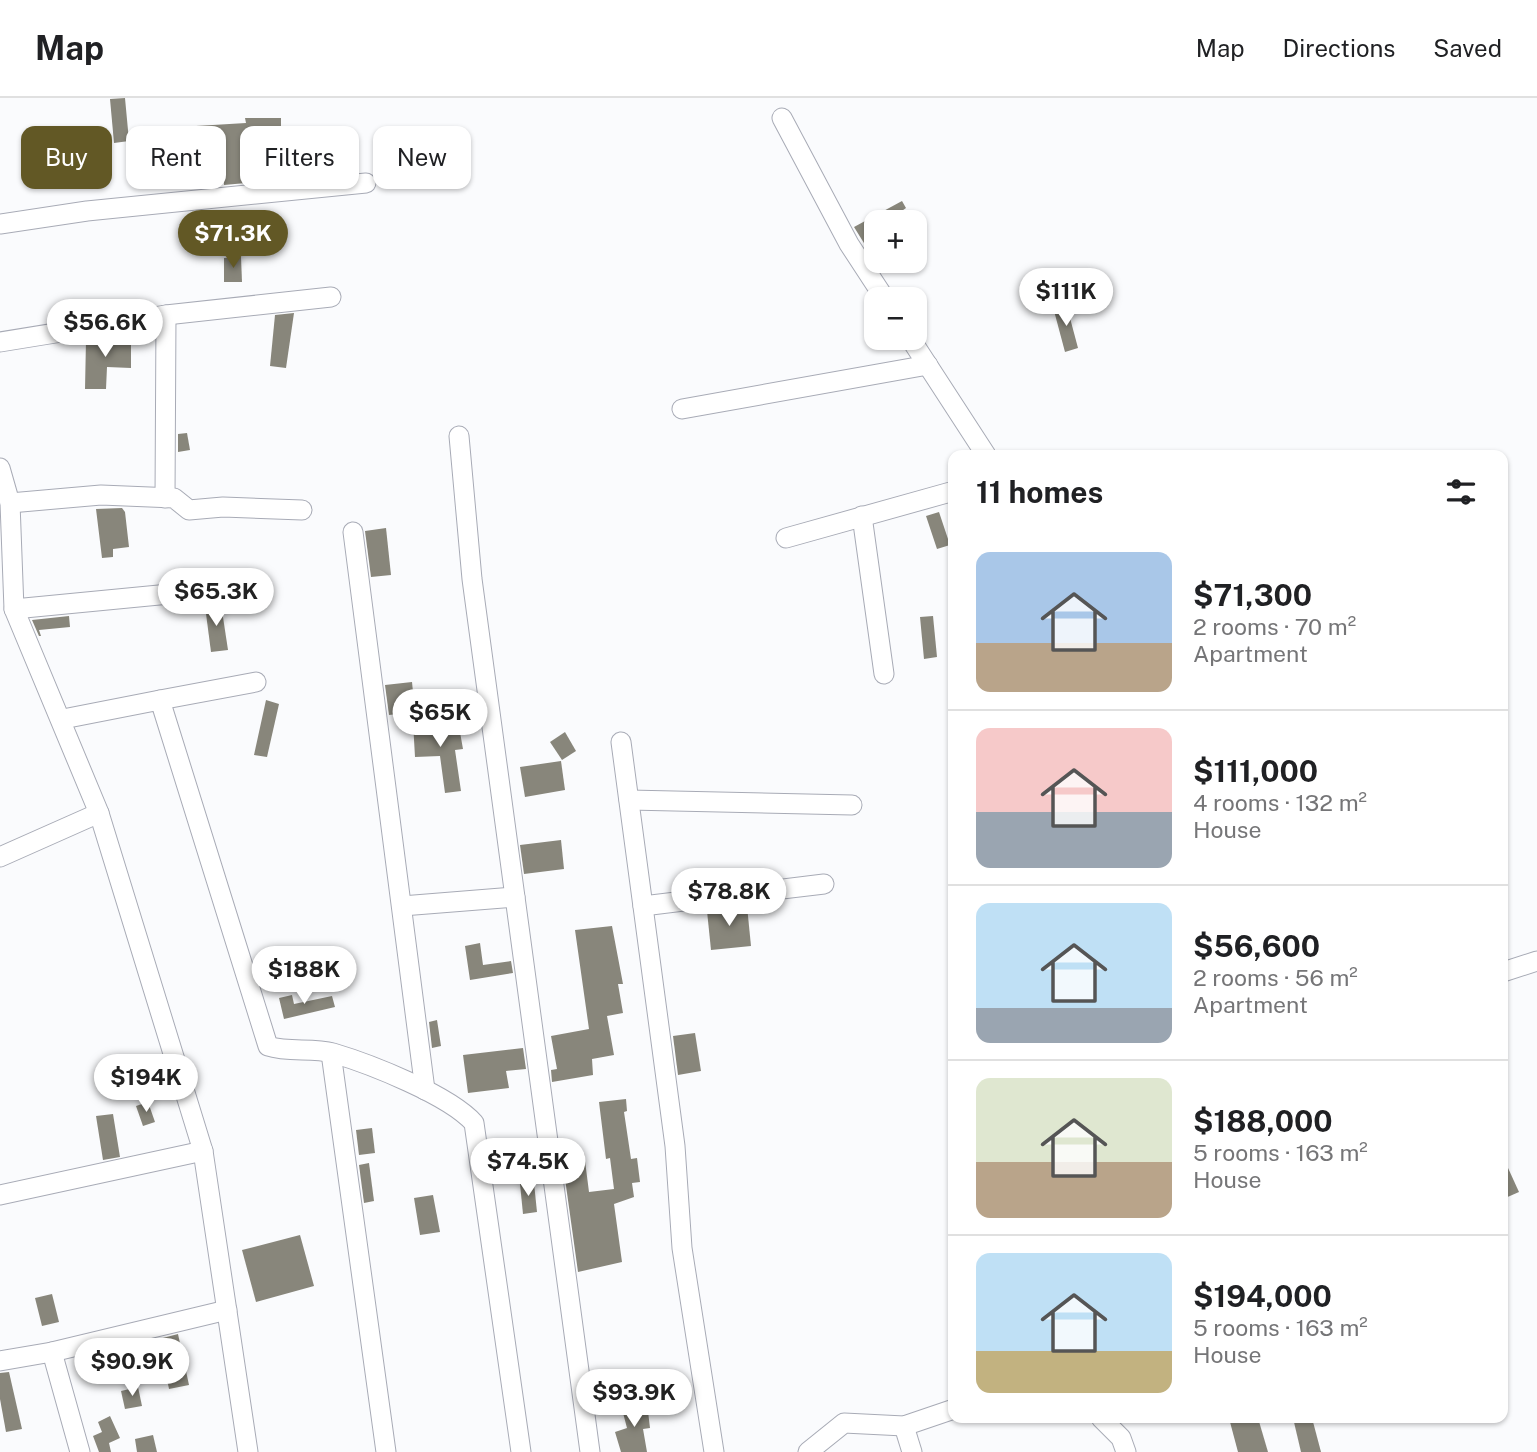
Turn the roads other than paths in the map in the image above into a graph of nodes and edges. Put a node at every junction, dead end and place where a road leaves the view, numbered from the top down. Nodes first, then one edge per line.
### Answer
1 (782, 118) dead end
2 (366, 183) dead end
3 (0, 224) edge
4 (877, 287) edge
5 (331, 297) dead end
6 (166, 315) junction
7 (0, 342) edge
8 (918, 350) edge
9 (928, 365) junction
10 (682, 409) dead end
11 (459, 436) dead end
12 (983, 450) edge
13 (0, 468) edge
14 (948, 493) edge
15 (165, 498) junction
16 (10, 503) junction
17 (302, 510) dead end
18 (862, 516) junction
19 (353, 531) dead end
20 (786, 538) dead end
21 (242, 587) dead end
22 (14, 609) junction
23 (884, 674) dead end
24 (256, 681) dead end
25 (160, 700) junction
26 (63, 719) junction
27 (621, 742) dead end
28 (629, 800) junction
29 (852, 805) dead end
30 (99, 813) junction
31 (0, 857) edge
32 (824, 884) dead end
33 (514, 897) junction
34 (402, 906) junction
35 (643, 906) junction
36 (1537, 961) edge
37 (1508, 970) edge
38 (331, 1053) junction
39 (425, 1090) junction
40 (203, 1152) junction
41 (0, 1195) edge
42 (227, 1310) junction
43 (52, 1352) junction
44 (0, 1361) edge
45 (948, 1411) edge
46 (1106, 1423) edge
47 (904, 1426) junction
48 (80, 1452) edge
49 (248, 1452) edge
50 (386, 1452) edge
51 (521, 1452) edge
52 (590, 1452) edge
53 (714, 1452) edge
54 (808, 1452) edge
55 (912, 1452) edge
56 (1126, 1452) edge

1 - 4 street
2 - 3 street
5 - 6 street
6 - 7 street
6 - 15 street
8 - 9 street
9 - 10 street
9 - 12 street
11 - 33 street
13 - 16 street
14 - 18 street
15 - 16 street
15 - 17 street
16 - 22 street
18 - 20 street
18 - 23 street
19 - 34 street
21 - 22 street
22 - 26 street
24 - 25 street
25 - 26 street
25 - 38 street
26 - 30 street
27 - 28 street
28 - 29 street
28 - 35 street
30 - 31 street
30 - 40 street
32 - 35 street
33 - 34 street
33 - 52 street
34 - 39 street
35 - 53 street
36 - 37 street
38 - 39 street
38 - 50 street
39 - 51 street
40 - 41 street
40 - 42 street
42 - 43 street
42 - 49 street
43 - 44 street
43 - 48 street
45 - 47 street
46 - 56 street
47 - 54 street
47 - 55 street

